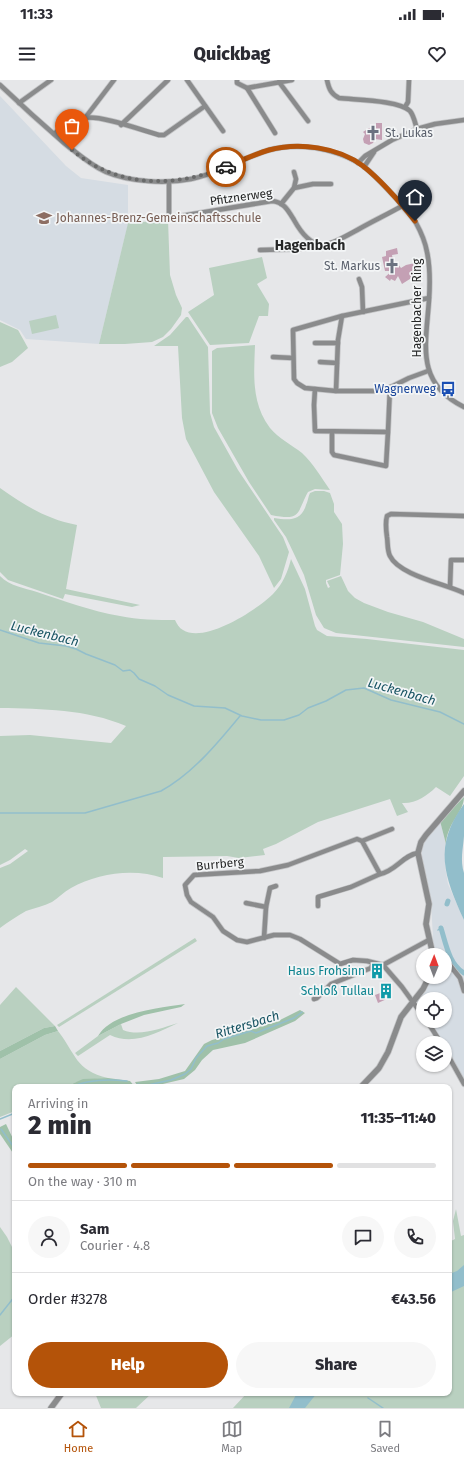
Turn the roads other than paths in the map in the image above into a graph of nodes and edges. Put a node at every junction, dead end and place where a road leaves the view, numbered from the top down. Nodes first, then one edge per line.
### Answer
1 (51, 80) edge
2 (114, 80) edge
3 (168, 80) edge
4 (187, 80) edge
5 (292, 80) edge
6 (327, 80) edge
7 (409, 80) edge
8 (236, 81) edge
9 (279, 82) junction
10 (0, 85) edge
11 (247, 88) junction
12 (19, 103) junction
13 (205, 106) junction
14 (405, 107) junction
15 (85, 118) junction
16 (308, 120) dead end
17 (464, 120) edge
18 (121, 125) junction
19 (417, 129) junction
20 (223, 131) dead end
21 (275, 133) dead end
22 (54, 134) junction
23 (374, 152) junction
24 (358, 163) junction
25 (364, 167) junction
26 (294, 172) dead end
27 (169, 182) junction
28 (331, 184) dead end
29 (294, 188) junction
30 (280, 203) junction
31 (402, 206) junction
32 (310, 241) junction
33 (260, 250) dead end
34 (359, 278) dead end
35 (429, 298) junction
36 (363, 312) junction
37 (342, 316) junction
38 (315, 343) dead end
39 (338, 344) junction
40 (273, 357) dead end
41 (293, 358) junction
42 (320, 362) dead end
43 (337, 363) junction
44 (428, 371) junction
45 (390, 387) junction
46 (315, 389) junction
47 (336, 391) junction
48 (464, 407) edge
49 (332, 432) junction
50 (388, 432) junction
51 (464, 516) edge
52 (464, 560) edge
53 (450, 587) junction
54 (464, 592) edge
55 (464, 791) edge
56 (392, 829) dead end
57 (362, 841) junction
58 (418, 853) junction
59 (380, 874) junction
60 (276, 886) dead end
61 (246, 903) dead end
62 (318, 906) dead end
63 (266, 907) junction
64 (264, 938) junction
65 (429, 940) junction
66 (432, 948) edge
67 (373, 963) junction
68 (383, 965) junction
69 (452, 968) edge
70 (426, 984) edge
71 (464, 991) edge
72 (314, 999) dead end
73 (413, 1001) junction
74 (416, 1006) edge
75 (452, 1063) edge
76 (364, 1084) edge
77 (464, 1084) edge
78 (60, 1396) edge
79 (51, 1408) edge

1 - 12 street
2 - 15 street
3 - 18 street
4 - 13 street
5 - 9 street
6 - 14 street
7 - 14 street
8 - 11 street
9 - 11 street
9 - 16 street
10 - 12 street, Hagenbacher Ring
11 - 21 street
12 - 22 street, Hagenbacher Ring
13 - 18 street
13 - 20 street
14 - 19 street
15 - 18 street
15 - 22 street
17 - 19 street
19 - 23 street
22 - 27 street, Hagenbacher Ring
23 - 24 street
23 - 25 street
24 - 25 street, Hagenbacher Ring
24 - 27 street, Hagenbacher Ring
25 - 31 street, Hagenbacher Ring
26 - 29 street
27 - 30 street, Pfitznerweg
28 - 29 street
29 - 30 street, Pfitznerweg
30 - 32 street
31 - 32 street
31 - 35 street, Hagenbacher Ring
32 - 33 street
34 - 36 street
35 - 36 street
35 - 44 street, Hagenbacher Ring
36 - 37 street
37 - 39 street
37 - 41 street
38 - 39 street
39 - 43 street
40 - 41 street
41 - 46 street
42 - 43 street
43 - 47 street
44 - 45 street
44 - 48 street, Hagenbacher Ring
45 - 47 street
45 - 50 street
46 - 47 street
46 - 49 street
49 - 50 street
49 - 50 street
51 - 53 street
52 - 53 street
53 - 54 street
55 - 58 street
56 - 57 street, Burrberg
57 - 59 street
57 - 64 street, Burrberg
58 - 59 street
58 - 65 street
59 - 62 street
60 - 63 street
61 - 63 street
63 - 64 street
64 - 67 street, Burrberg
65 - 66 street
65 - 68 street
67 - 68 street
67 - 72 street
68 - 73 street
69 - 71 street
70 - 73 street
73 - 74 street
73 - 76 street
75 - 77 street
78 - 79 street

